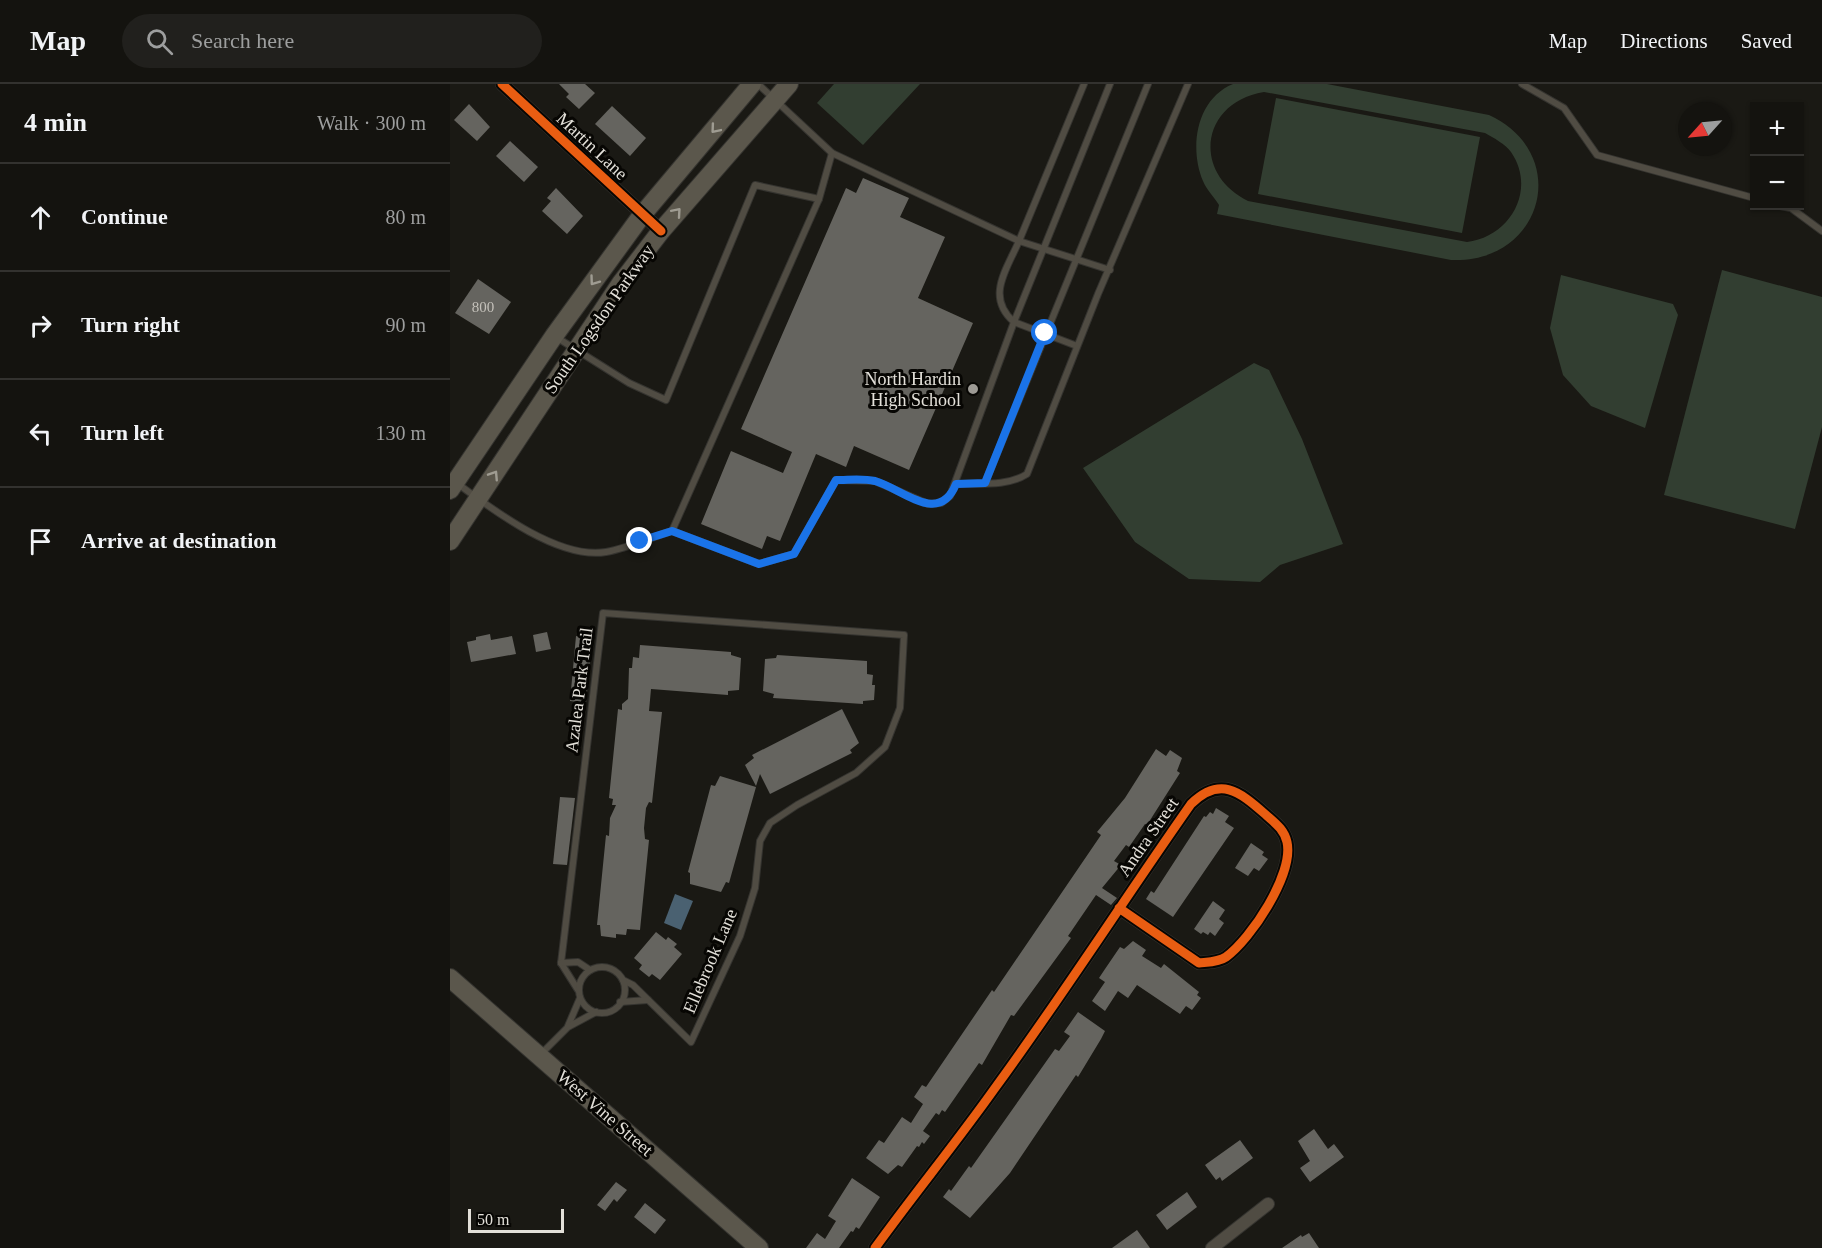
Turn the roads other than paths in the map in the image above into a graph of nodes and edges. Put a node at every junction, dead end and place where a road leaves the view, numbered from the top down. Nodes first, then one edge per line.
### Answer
1 (502, 84) edge
2 (752, 84) edge
3 (758, 84) edge
4 (789, 84) edge
5 (1084, 84) edge
6 (1110, 84) edge
7 (1148, 84) edge
8 (1188, 84) edge
9 (1522, 84) edge
10 (775, 100) junction
11 (832, 153) junction
12 (1750, 197) edge
13 (819, 199) junction
14 (1794, 210) edge
15 (642, 215) junction
16 (661, 231) junction
17 (1822, 231) edge
18 (1019, 241) junction
19 (1044, 249) junction
20 (1074, 259) junction
21 (1110, 270) junction
22 (1014, 322) junction
23 (1045, 333) junction
24 (554, 336) junction
25 (1077, 346) junction
26 (574, 350) junction
27 (985, 483) junction
28 (956, 484) junction
29 (453, 486) edge
30 (478, 499) junction
31 (672, 531) junction
32 (450, 541) edge
33 (904, 635) joint
34 (1119, 908) junction
35 (561, 963) junction
36 (590, 970) junction
37 (450, 978) edge
38 (623, 980) junction
39 (579, 994) junction
40 (648, 1000) junction
41 (621, 1002) junction
42 (596, 1012) junction
43 (568, 1027) junction
44 (540, 1056) junction
45 (1268, 1204) dead end
46 (759, 1248) edge
47 (874, 1248) edge
48 (1212, 1248) edge

1 - 15 street, Martin Lane
2 -> 15 main road, South Logsdon Parkway
3 - 10 lane
4 - 10 main road, South Logsdon Parkway
5 - 18 lane
6 - 19 lane
7 - 20 lane
8 - 21 lane
9 - 12 lane
10 - 11 lane
16 -> 10 main road, South Logsdon Parkway
11 - 13 lane
11 - 18 lane
13 - 26 lane
13 - 31 lane
14 - 17 lane
15 - 16 street, Martin Lane
15 -> 24 main road, South Logsdon Parkway
16 - 26 main road, South Logsdon Parkway
18 - 19 lane
18 - 22 lane
19 - 20 lane
19 - 22 lane
20 - 21 lane
20 - 23 lane
21 - 25 lane
22 - 23 lane
22 - 28 lane
23 - 25 lane
23 - 27 lane
24 - 26 lane
24 - 29 main road, South Logsdon Parkway
25 - 27 lane
30 -> 26 main road, South Logsdon Parkway
27 - 28 lane
28 - 31 lane
29 - 30 lane
30 - 31 lane
30 - 32 main road, South Logsdon Parkway
33 - 35 lane, Azalea Park Trail
33 - 40 lane, Ellebrook Lane
34 - 34 street, Andra Street
34 - 47 street, Andra Street
35 - 36 lane
35 - 39 lane
36 - 38 lane
36 - 39 lane
37 - 44 main road, West Vine Street
38 - 40 lane
38 - 41 lane
39 - 42 lane
39 - 43 lane
40 - 41 lane
41 - 42 lane
42 - 43 lane
43 - 44 lane
44 - 46 main road, West Vine Street
45 - 48 street

